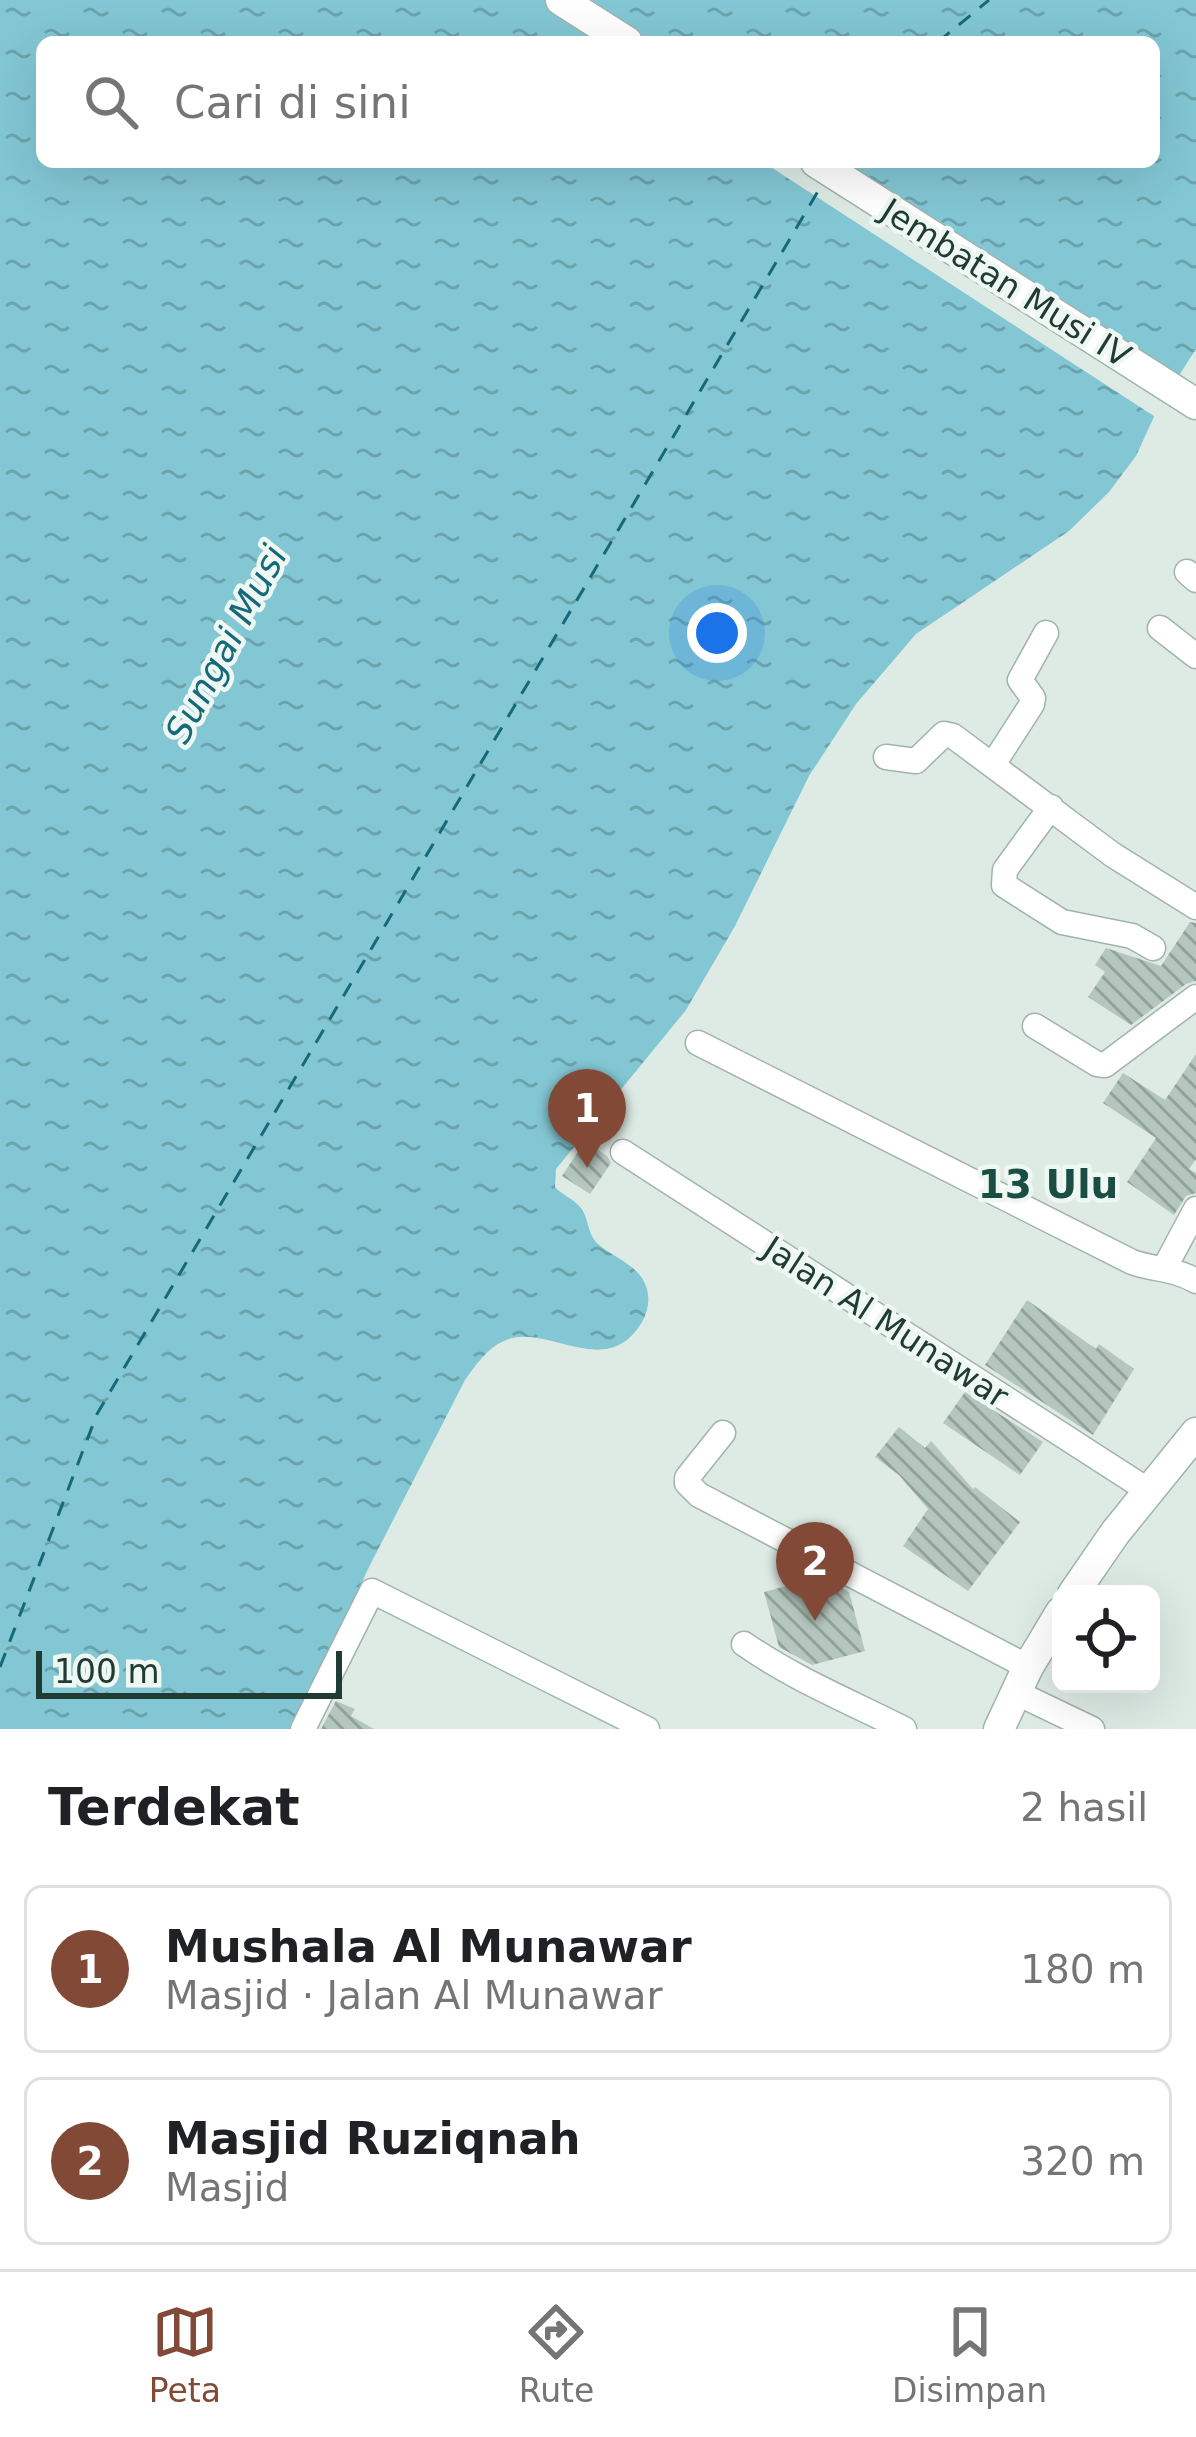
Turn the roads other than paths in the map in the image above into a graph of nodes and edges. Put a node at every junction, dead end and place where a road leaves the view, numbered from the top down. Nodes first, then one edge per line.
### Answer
1 (561, 0) edge
2 (618, 36) edge
3 (825, 168) edge
4 (1196, 404) edge
5 (1160, 628) dead end
6 (1046, 633) dead end
7 (1196, 656) edge
8 (886, 757) dead end
9 (994, 763) junction
10 (1052, 807) junction
11 (1196, 907) edge
12 (1153, 948) dead end
13 (1196, 997) edge
14 (1035, 1026) dead end
15 (698, 1043) dead end
16 (623, 1152) dead end
17 (1196, 1209) edge
18 (1165, 1267) junction
19 (1196, 1281) edge
20 (1196, 1432) edge
21 (723, 1433) dead end
22 (1149, 1491) junction
23 (1079, 1585) edge
24 (1052, 1628) edge
25 (744, 1644) dead end
26 (1023, 1680) junction
27 (303, 1729) edge
28 (647, 1729) edge
29 (904, 1729) edge
30 (999, 1729) edge
31 (1092, 1729) edge

1 - 2 street
3 - 4 street, Jembatan Musi IV
5 - 7 street
6 - 9 street
8 - 9 street
9 - 10 street
10 - 11 street
10 - 12 street
13 - 14 street
15 - 18 street
16 - 22 street, Jalan Al Munawar
17 - 18 street
18 - 19 street
20 - 22 street
21 - 26 street
22 - 23 street
24 - 26 street
25 - 29 street
26 - 30 street
26 - 31 street
27 - 28 street

